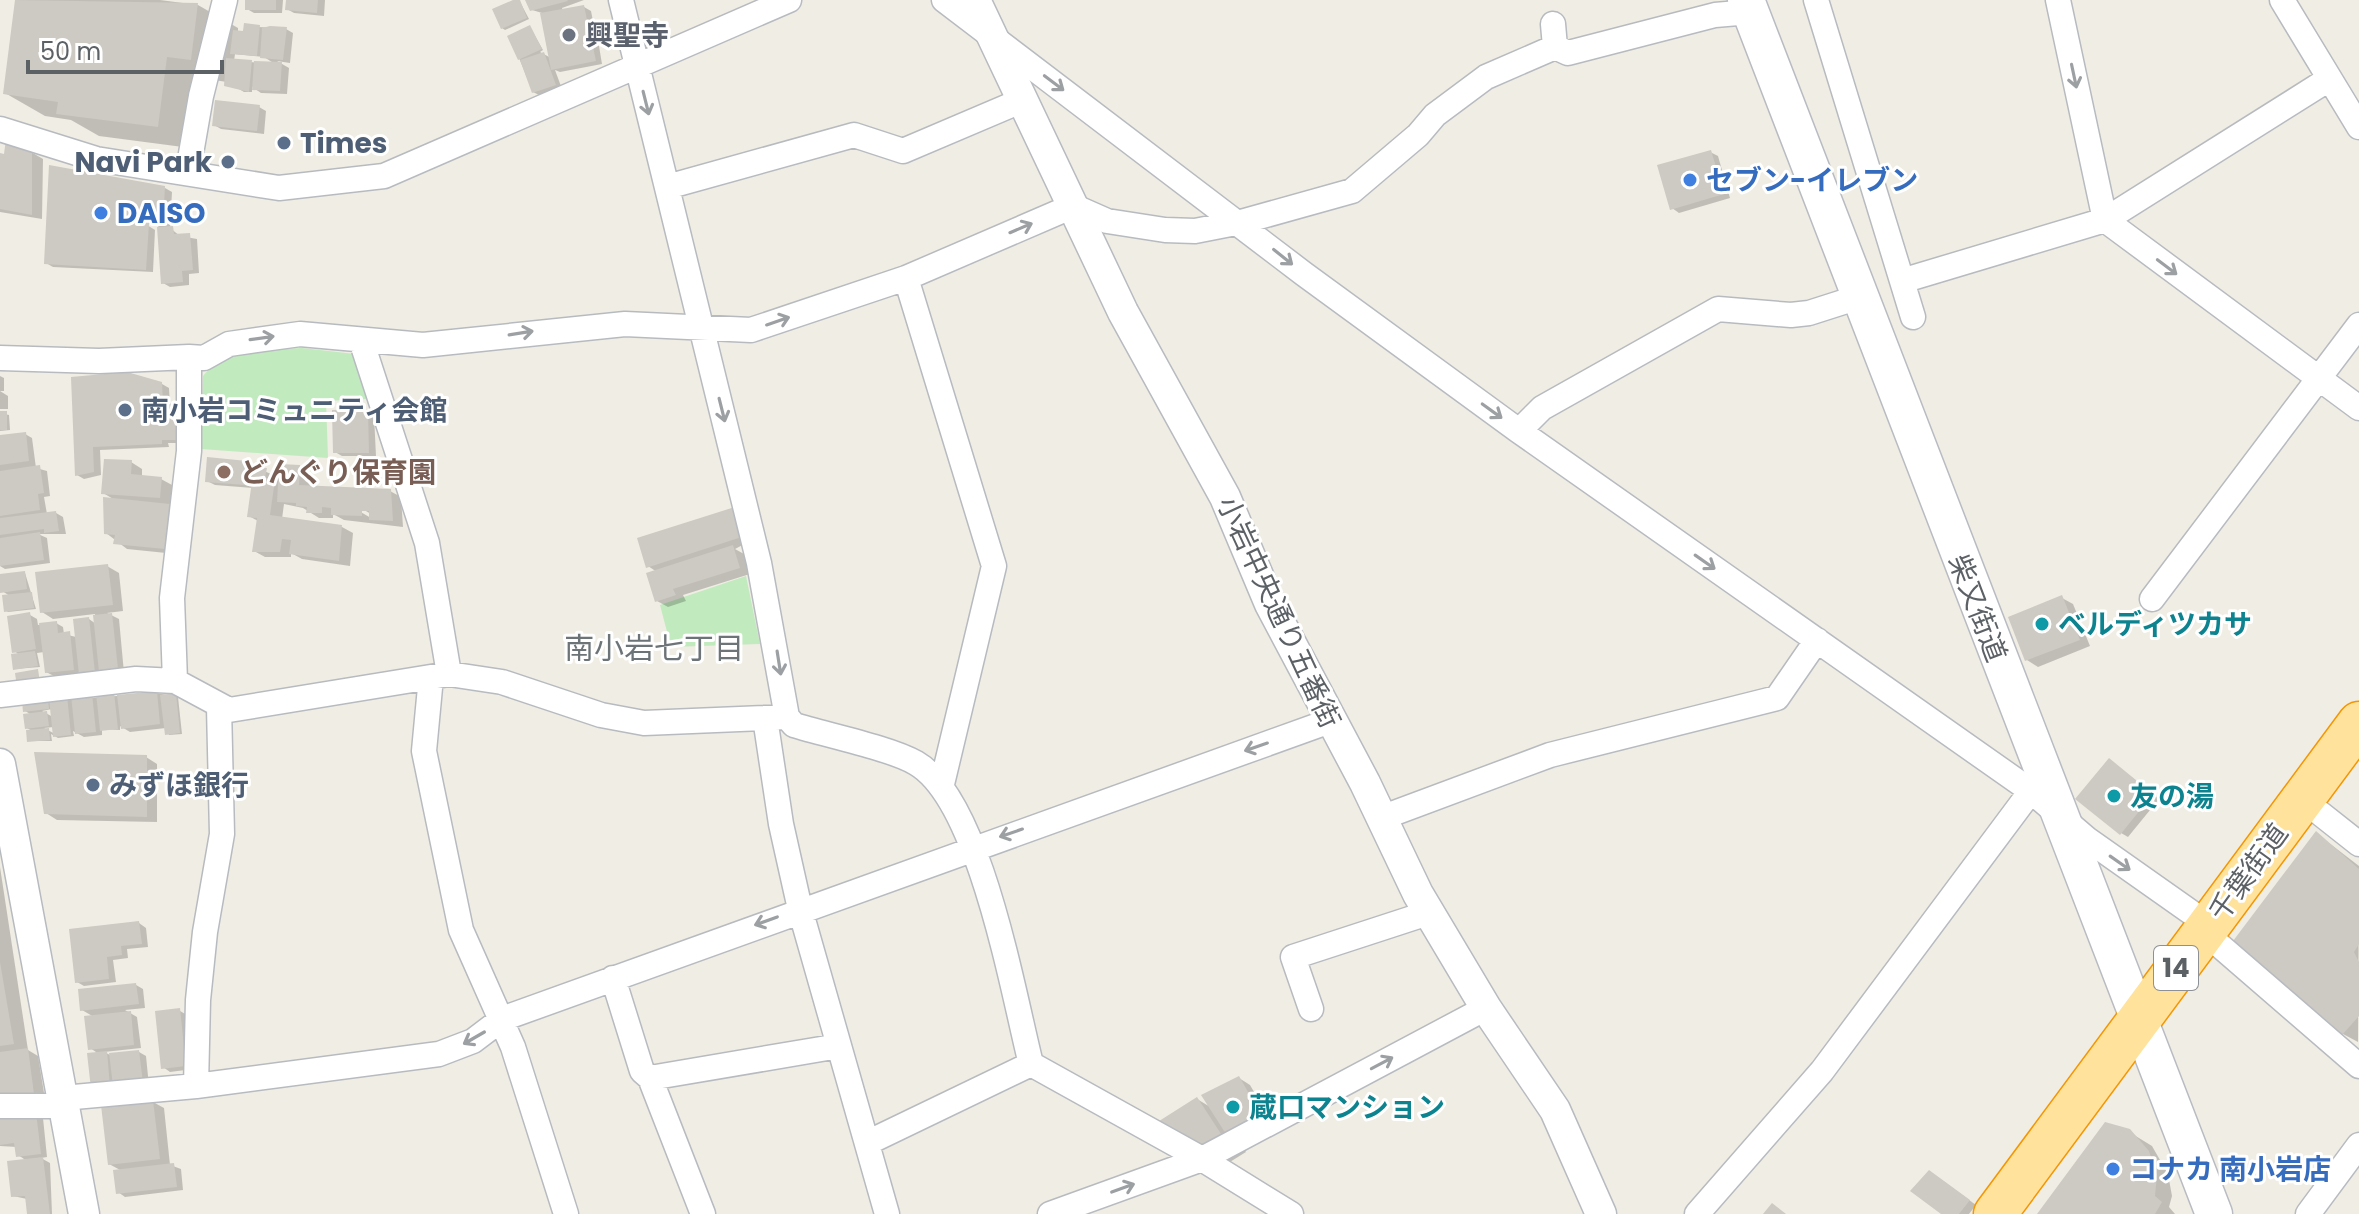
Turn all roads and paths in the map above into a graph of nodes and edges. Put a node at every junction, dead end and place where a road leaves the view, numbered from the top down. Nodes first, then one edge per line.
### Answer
1 (225, 0) edge
2 (621, 0) edge
3 (789, 0) edge
4 (944, 0) edge
5 (975, 0) edge
6 (1816, 0) edge
7 (2058, 0) edge
8 (2282, 0) edge
9 (1748, 6) edge
10 (992, 36) junction
11 (636, 64) junction
12 (2329, 79) junction
13 (1023, 100) junction
14 (2359, 127) edge
15 (0, 129) edge
16 (191, 174) junction
17 (667, 187) junction
18 (1073, 206) junction
19 (2105, 220) junction
20 (1241, 222) junction
21 (906, 278) junction
22 (1905, 280) junction
23 (1859, 297) junction
24 (1913, 317) dead end
25 (2359, 325) edge
26 (702, 327) junction
27 (361, 340) junction
28 (189, 357) junction
29 (0, 358) edge
30 (2319, 379) junction
31 (2359, 408) edge
32 (1519, 431) junction
33 (2152, 599) dead end
34 (1817, 640) junction
35 (440, 676) junction
36 (175, 681) junction
37 (0, 695) edge
38 (219, 707) junction
39 (776, 718) junction
40 (1330, 721) junction
41 (2359, 723) edge
42 (0, 764) edge
43 (942, 784) junction
44 (2031, 791) junction
45 (2302, 799) junction
46 (2059, 815) junction
47 (1381, 818) junction
48 (2359, 844) edge
49 (972, 847) junction
50 (800, 909) junction
51 (1428, 913) junction
52 (2206, 928) junction
53 (613, 978) junction
54 (1486, 1008) junction
55 (1311, 1009) dead end
56 (2139, 1017) junction
57 (502, 1019) junction
58 (839, 1046) junction
59 (1031, 1064) junction
60 (2359, 1066) edge
61 (650, 1078) junction
62 (196, 1086) junction
63 (64, 1102) junction
64 (0, 1106) edge
65 (867, 1143) junction
66 (2359, 1145) edge
67 (1202, 1159) junction
68 (84, 1214) edge
69 (566, 1214) edge
70 (703, 1214) edge
71 (887, 1214) edge
72 (1050, 1214) edge
73 (1291, 1214) edge
74 (1601, 1214) edge
75 (1697, 1214) edge
76 (1995, 1214) edge
77 (2214, 1214) edge
78 (2308, 1214) edge

1 - 16 street
2 - 11 street
3 - 11 street
4 - 10 street
5 - 10 street, 小岩中央通り五番街
6 - 22 street
7 -> 19 street
8 - 12 street
9 - 20 street
9 - 23 main road, 柴又街道
10 - 13 street, 小岩中央通り五番街
10 -> 20 street
11 - 16 street
11 -> 17 street
12 - 14 street
12 - 19 street
13 - 17 street
13 - 18 street, 小岩中央通り五番街
15 - 16 street
17 - 26 street
18 - 20 street
21 -> 18 street
18 - 40 street, 小岩中央通り五番街
19 - 22 street
19 -> 30 street
20 -> 32 street
26 -> 21 street
21 - 43 street
22 - 24 street
23 - 32 street
23 - 46 main road, 柴又街道
25 - 30 street
27 -> 26 street
26 -> 39 street
28 -> 27 street
27 - 35 street
28 - 29 street
28 - 36 street
30 - 31 street
30 - 33 street
32 -> 34 street
34 - 44 street
34 - 47 street
35 - 38 street
35 - 39 street
35 - 57 street
36 - 37 street
36 - 38 street
38 - 62 street
39 - 43 street
39 - 50 street
40 - 47 street, 小岩中央通り五番街
40 -> 49 street
41 - 45 highway, 千葉街道 / 14
42 - 63 street
43 - 49 street
44 - 46 street
44 - 75 street
45 - 48 street
45 - 52 highway, 千葉街道 / 14
46 -> 52 street
46 - 56 main road, 柴又街道
47 - 51 street, 小岩中央通り五番街
49 - 50 street
49 - 59 street
50 -> 53 street
50 - 58 street
51 - 54 street, 小岩中央通り五番街
51 - 55 street
52 - 56 highway, 千葉街道 / 14
52 - 60 street
53 - 57 street
53 - 61 street
67 -> 54 street
54 - 74 street, 小岩中央通り五番街
56 - 76 highway, 千葉街道 / 14
56 - 77 main road, 柴又街道
57 -> 62 street
57 - 69 street
58 - 61 street
58 - 65 street
59 - 65 street
59 - 67 street
61 - 70 street
62 - 63 street
63 - 64 street
63 - 68 street
65 - 71 street
66 - 78 street
72 -> 67 street
67 - 73 street

